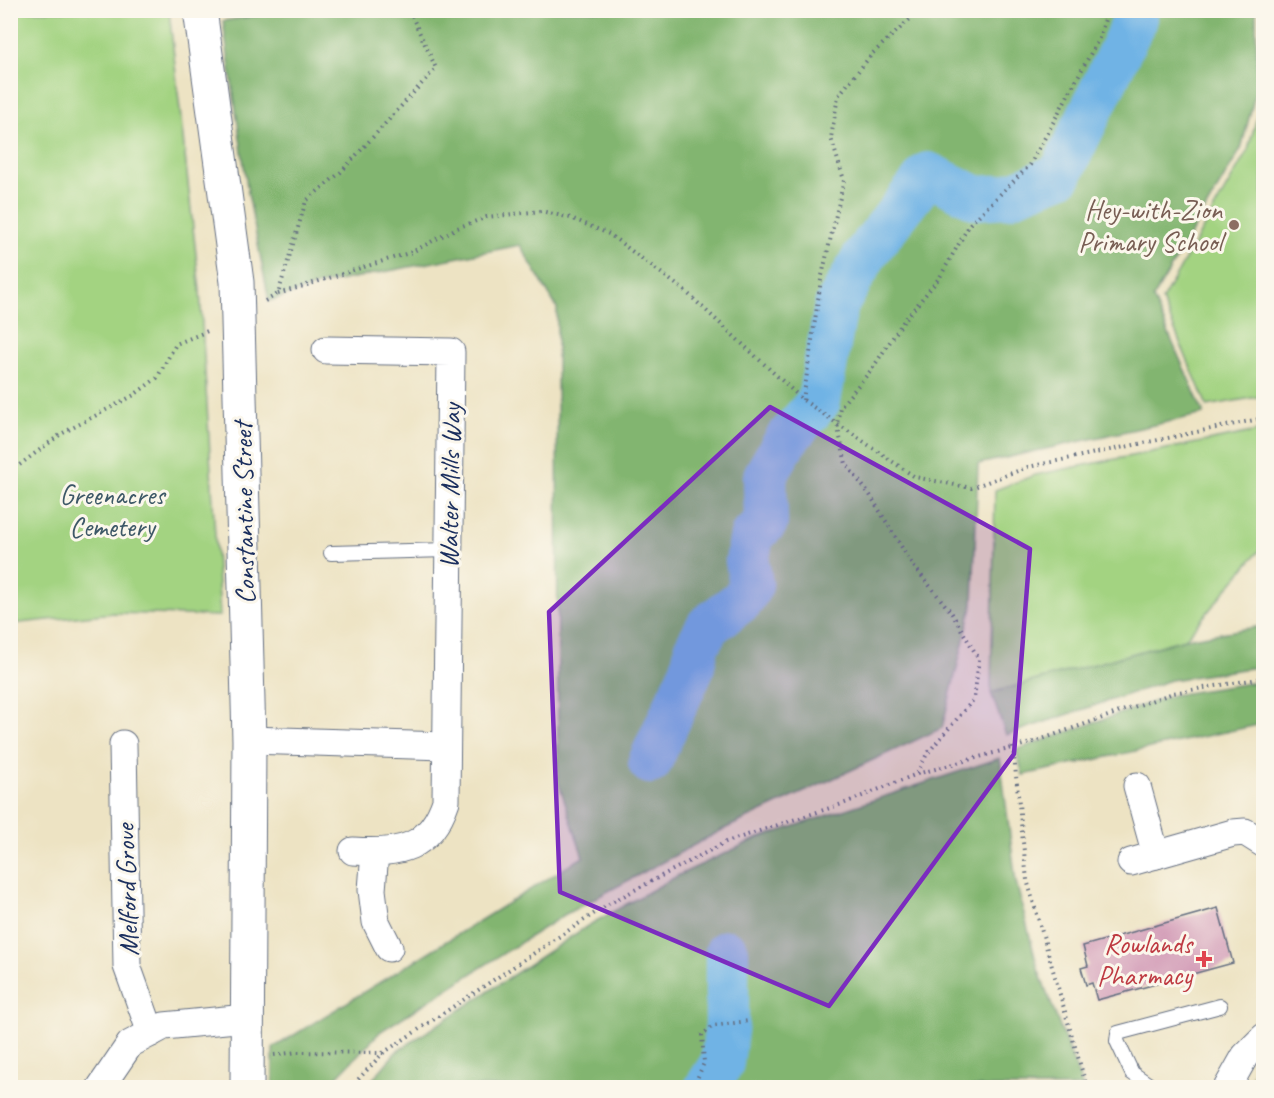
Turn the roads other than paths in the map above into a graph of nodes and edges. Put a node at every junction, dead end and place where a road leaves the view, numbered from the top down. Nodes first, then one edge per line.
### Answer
1 (200, 10) edge
2 (326, 350) dead end
3 (448, 550) junction
4 (330, 553) dead end
5 (249, 740) junction
6 (123, 744) dead end
7 (445, 746) junction
8 (1137, 786) dead end
9 (1263, 844) edge
10 (389, 948) dead end
11 (1220, 1006) dead end
12 (246, 1018) junction
13 (151, 1033) junction
14 (1263, 1036) edge
15 (247, 1073) edge
16 (100, 1088) edge
17 (1154, 1088) edge
18 (1227, 1088) edge

1 - 5 street, Constantine Street
2 - 3 street, Walter Mills Way
3 - 4 lane
3 - 7 street, Walter Mills Way
5 - 7 street
5 - 12 street, Constantine Street
6 - 13 street, Melford Grove
7 - 10 street, Walter Mills Way
8 - 9 street
11 - 17 lane
12 - 13 street
12 - 15 street, Constantine Street
13 - 16 street
14 - 18 street

